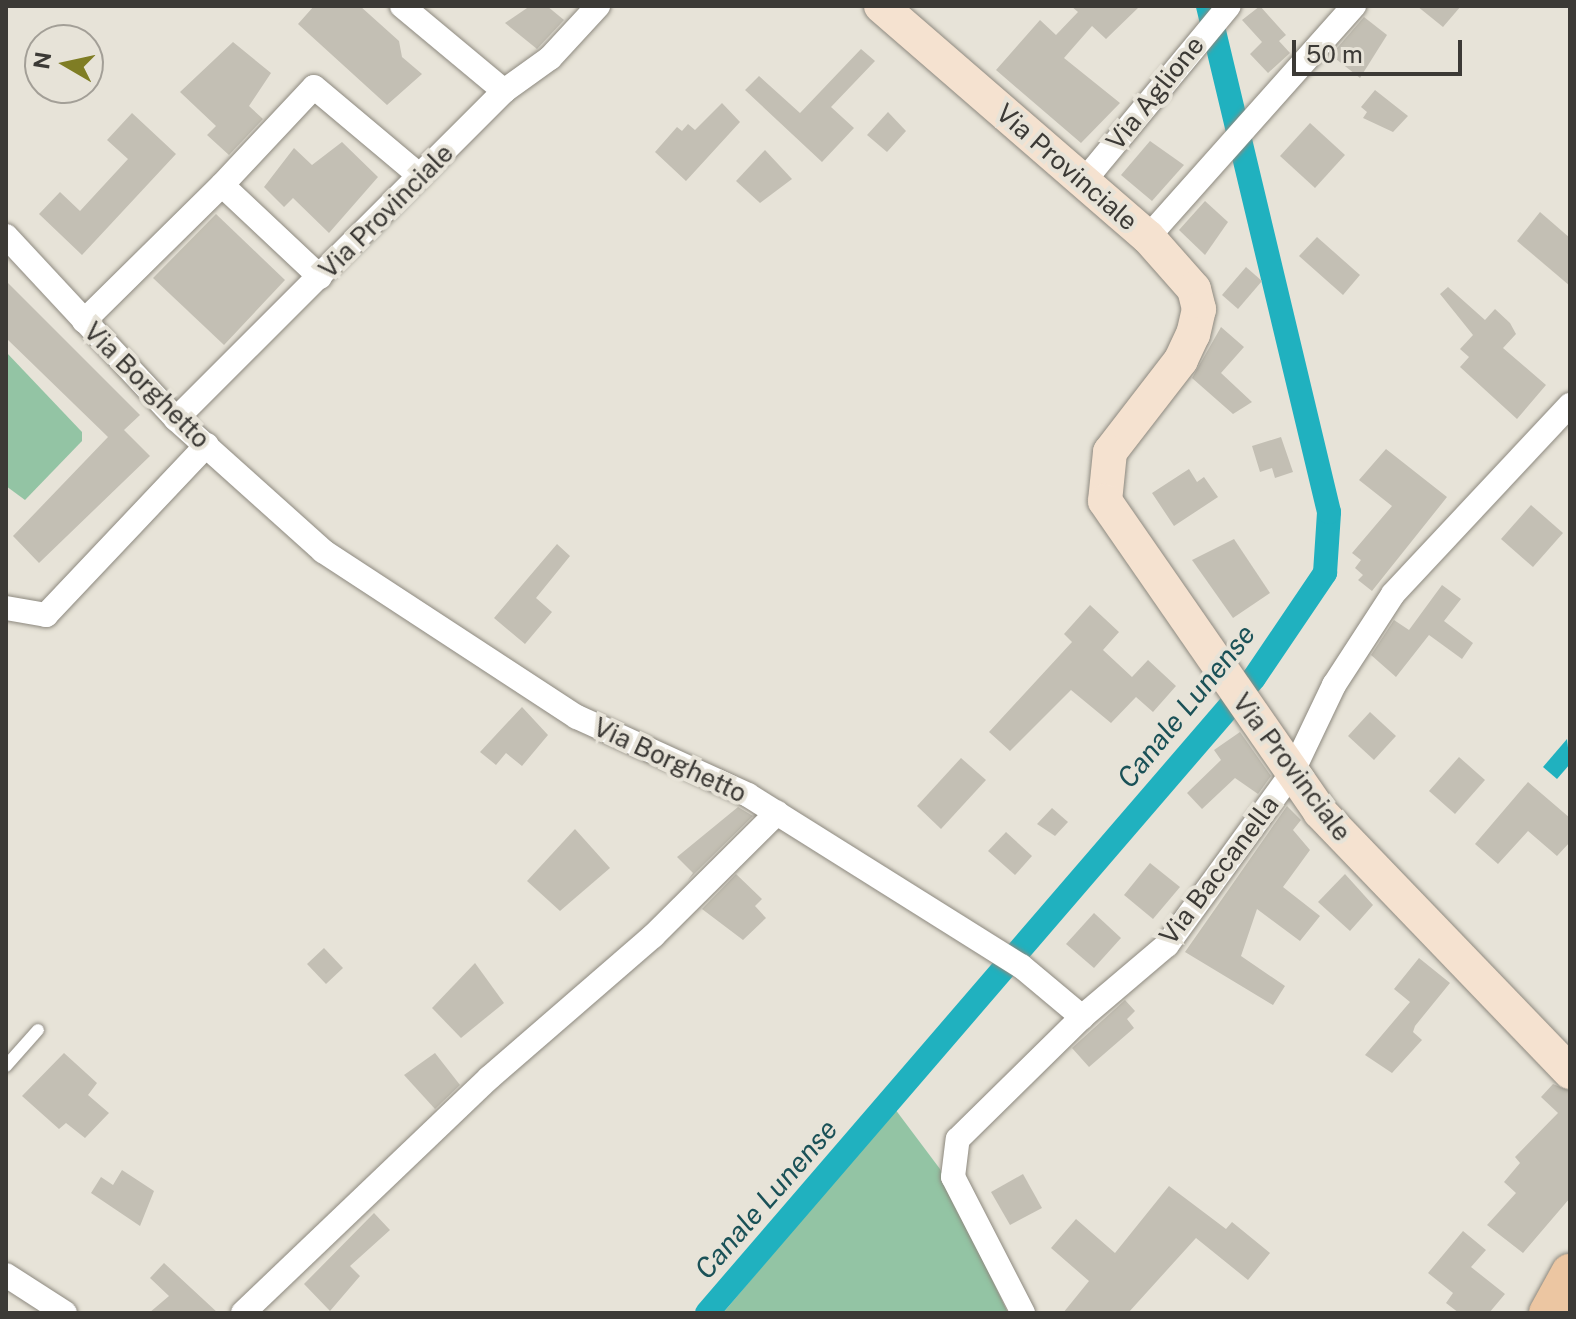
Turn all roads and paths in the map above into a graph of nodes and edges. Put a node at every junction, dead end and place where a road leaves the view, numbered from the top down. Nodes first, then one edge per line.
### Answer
1 (402, 6) edge
2 (598, 6) edge
3 (881, 6) edge
4 (1229, 6) edge
5 (1354, 6) edge
6 (504, 91) junction
7 (420, 176) junction
8 (1084, 181) junction
9 (222, 185) junction
10 (6, 236) edge
11 (1148, 237) junction
12 (320, 277) junction
13 (84, 321) junction
14 (1570, 405) edge
15 (176, 419) junction
16 (207, 445) junction
17 (6, 608) edge
18 (1292, 773) junction
19 (777, 813) junction
20 (1082, 1017) junction
21 (38, 1030) dead end
22 (6, 1066) edge
23 (1570, 1072) edge
24 (1570, 1273) edge
25 (6, 1275) edge
26 (65, 1313) edge
27 (243, 1313) edge
28 (1023, 1313) edge
29 (1548, 1313) edge

1 - 6 street
2 - 6 street, Via Provinciale
3 - 8 street, Via Provinciale
4 - 8 street, Via Aglione
5 - 11 street
6 - 7 street, Via Provinciale
7 - 9 street
7 - 12 street, Via Provinciale
8 - 11 street, Via Provinciale
9 - 12 street
9 - 13 street
10 - 13 street, Via Borghetto
11 - 18 street, Via Provinciale
12 - 15 street, Via Provinciale
13 - 15 street, Via Borghetto
14 - 18 street, Via Baccanella
15 - 16 street, Via Borghetto
16 - 17 street
16 - 19 street, Via Borghetto
18 - 20 street, Via Baccanella
18 - 23 street, Via Provinciale
19 - 20 street, Via Borghetto
19 - 27 street
20 - 28 street
21 - 22 lane
24 - 29 main road
25 - 26 street

